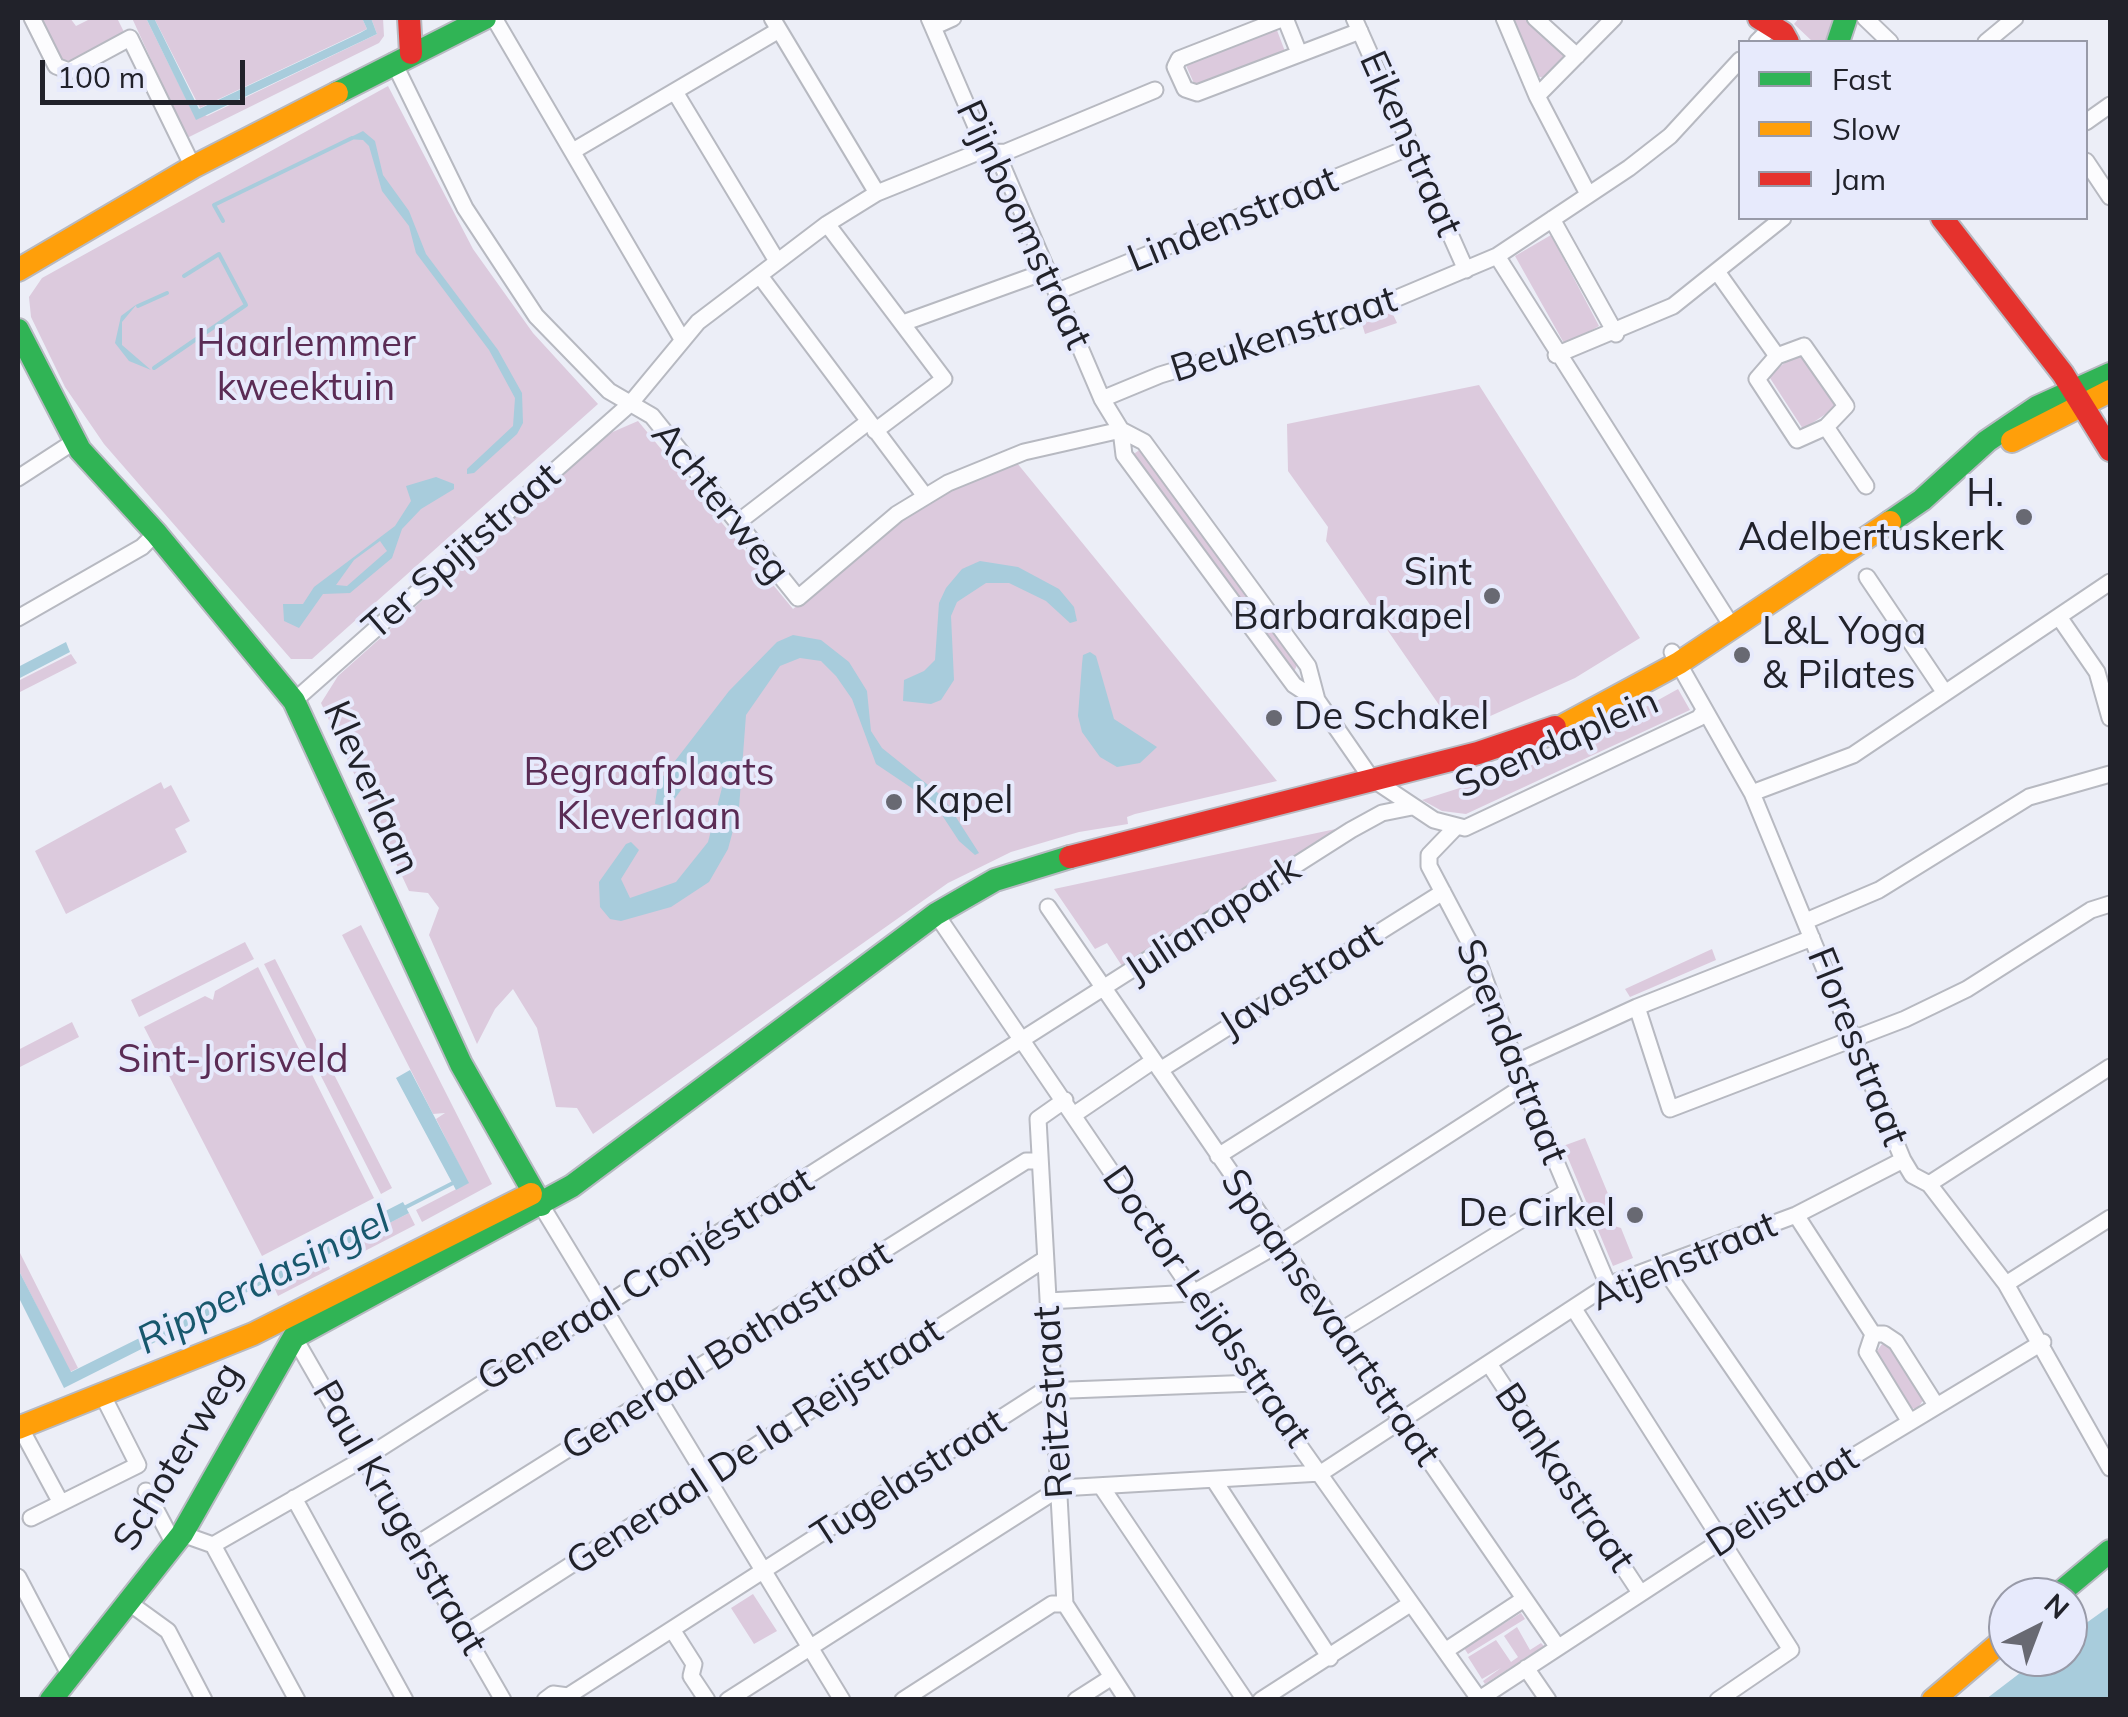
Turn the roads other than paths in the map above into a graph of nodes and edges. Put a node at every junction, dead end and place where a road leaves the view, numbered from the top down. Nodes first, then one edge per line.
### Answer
1 (32, 18) edge
2 (409, 18) edge
3 (485, 18) edge
4 (494, 18) edge
5 (953, 18) edge
6 (1284, 18) edge
7 (1504, 18) edge
8 (1536, 18) edge
9 (1614, 18) edge
10 (1864, 18) edge
11 (2015, 18) edge
12 (930, 22) edge
13 (776, 24) edge
14 (1357, 24) edge
15 (1888, 40) edge
16 (1991, 40) edge
17 (1300, 53) junction
18 (1577, 56) junction
19 (402, 57) junction
20 (1738, 62) edge
21 (1168, 84) junction
22 (675, 92) junction
23 (1537, 96) junction
24 (2110, 105) edge
25 (2088, 121) edge
26 (1410, 147) junction
27 (572, 151) junction
28 (991, 152) junction
29 (2088, 165) edge
30 (194, 167) junction
31 (877, 193) junction
32 (1588, 194) junction
33 (2110, 197) edge
34 (1552, 219) junction
35 (1781, 220) edge
36 (1944, 220) edge
37 (827, 224) junction
38 (1496, 256) junction
39 (777, 261) junction
40 (18, 270) edge
41 (1466, 270) junction
42 (1047, 271) junction
43 (1718, 274) junction
44 (760, 276) junction
45 (1056, 292) junction
46 (903, 323) junction
47 (18, 330) edge
48 (1616, 334) junction
49 (682, 339) junction
50 (1556, 355) junction
51 (1777, 356) junction
52 (18, 362) edge
53 (2110, 374) edge
54 (2110, 391) edge
55 (1102, 399) junction
56 (2071, 400) junction
57 (630, 404) junction
58 (872, 426) junction
59 (1826, 428) junction
60 (1121, 430) junction
61 (74, 442) junction
62 (2110, 450) edge
63 (2110, 470) edge
64 (18, 478) edge
65 (1866, 486) dead end
66 (925, 496) junction
67 (737, 523) junction
68 (156, 533) junction
69 (1866, 577) dead end
70 (2110, 582) edge
71 (2059, 617) junction
72 (18, 618) edge
73 (1729, 622) junction
74 (1675, 658) junction
75 (1945, 693) junction
76 (1317, 700) junction
77 (294, 701) junction
78 (1703, 712) junction
79 (2110, 718) edge
80 (2110, 774) edge
81 (1374, 786) junction
82 (1752, 794) junction
83 (1412, 807) junction
84 (1454, 828) junction
85 (1442, 892) junction
86 (2110, 904) edge
87 (1048, 907) dead end
88 (939, 918) junction
89 (1806, 920) junction
90 (1812, 938) junction
91 (1487, 986) junction
92 (1103, 990) junction
93 (1637, 1006) junction
94 (1852, 1038) junction
95 (1023, 1040) junction
96 (1517, 1062) junction
97 (1157, 1066) junction
98 (2110, 1067) edge
99 (1524, 1086) junction
100 (1064, 1100) junction
101 (1074, 1114) junction
102 (1218, 1156) junction
103 (1040, 1160) junction
104 (1903, 1160) junction
105 (1928, 1184) junction
106 (1568, 1191) junction
107 (537, 1199) junction
108 (1796, 1214) junction
109 (2110, 1218) edge
110 (1279, 1244) junction
111 (1045, 1259) junction
112 (1663, 1267) junction
113 (359, 1284) junction
114 (2006, 1284) junction
115 (1608, 1285) junction
116 (1193, 1293) junction
117 (1048, 1301) junction
118 (604, 1306) junction
119 (1574, 1310) junction
120 (1340, 1331) junction
121 (253, 1334) junction
122 (1873, 1334) junction
123 (294, 1337) junction
124 (2043, 1342) junction
125 (278, 1357) junction
126 (1489, 1364) junction
127 (1255, 1383) junction
128 (1055, 1390) junction
129 (102, 1394) junction
130 (656, 1396) junction
131 (1936, 1404) junction
132 (1402, 1420) junction
133 (1910, 1422) junction
134 (19, 1427) edge
135 (364, 1458) junction
136 (2110, 1468) edge
137 (1321, 1473) junction
138 (706, 1480) junction
139 (1214, 1480) junction
140 (1810, 1482) junction
141 (1102, 1486) junction
142 (1060, 1488) junction
143 (146, 1491) dead end
144 (294, 1498) junction
145 (61, 1503) junction
146 (31, 1518) dead end
147 (178, 1539) junction
148 (1722, 1542) junction
149 (212, 1544) junction
150 (414, 1546) junction
151 (2110, 1550) edge
152 (2110, 1567) edge
153 (764, 1574) junction
154 (18, 1577) edge
155 (2078, 1577) edge
156 (2088, 1585) edge
157 (1640, 1591) junction
158 (1524, 1599) junction
159 (128, 1602) junction
160 (1065, 1604) junction
161 (1410, 1604) junction
162 (672, 1630) junction
163 (464, 1634) junction
164 (1557, 1646) junction
165 (812, 1647) junction
166 (1446, 1651) junction
167 (1988, 1653) edge
168 (1330, 1658) junction
169 (1526, 1668) junction
170 (1988, 1670) edge
171 (70, 1676) junction
172 (1112, 1676) junction
173 (1478, 1699) edge
174 (50, 1700) edge
175 (204, 1700) edge
176 (297, 1700) edge
177 (406, 1700) edge
178 (503, 1700) edge
179 (544, 1700) edge
180 (707, 1700) edge
181 (728, 1700) edge
182 (842, 1700) edge
183 (904, 1700) edge
184 (1076, 1700) edge
185 (1127, 1700) edge
186 (1245, 1700) edge
187 (1261, 1700) edge
188 (1548, 1700) edge
189 (1718, 1700) edge
190 (1933, 1700) edge
191 (1953, 1700) edge

1 - 30 street
2 - 19 main road
3 - 19 main road
4 - 27 street
5 - 12 street
6 - 17 street, Eikenstraat
6 - 21 street
7 - 23 street
8 - 18 street
9 - 18 street
10 - 15 street
11 - 16 street
12 - 28 street, Pijnboomstraat
13 - 22 street
13 - 31 street
14 - 17 street
14 - 26 street, Eikenstraat
17 - 21 street
18 - 23 street
19 - 30 main road
19 - 57 street, Achterweg
20 - 32 street, Beukenstraat
21 - 28 street, Ter Spijtstraat
22 - 27 street
22 - 39 street
23 - 32 street
24 - 25 street
26 - 41 street, Eikenstraat
26 - 45 street, Lindenstraat
27 - 49 street
28 - 31 street, Ter Spijtstraat
28 - 42 street, Pijnboomstraat
29 - 33 street
30 - 40 main road
31 - 37 street, Ter Spijtstraat
32 - 34 street, Beukenstraat
34 - 38 street, Beukenstraat
34 - 48 street
35 - 43 street
36 - 56 main road
37 - 39 street, Ter Spijtstraat
37 - 46 street
38 - 41 street, Beukenstraat
38 - 50 street
39 - 44 street, Ter Spijtstraat
41 - 55 street, Beukenstraat
42 - 45 street, Pijnboomstraat
42 - 46 street
43 - 48 street
43 - 51 street
44 - 49 street, Ter Spijtstraat
44 - 58 street
45 - 55 street, Pijnboomstraat
46 - 58 street
47 - 61 main road, Kleverlaan
48 - 50 street
49 - 57 street, Ter Spijtstraat
50 - 73 street
51 - 59 street
51 - 59 street
52 - 61 main road, Kleverlaan
53 - 56 main road
54 - 56 main road
55 - 60 street, Pijnboomstraat
56 - 62 main road
56 - 63 main road
56 - 73 main road, Soendaplein
57 - 67 street, Achterweg
57 - 77 street, Ter Spijtstraat
58 - 66 street
58 - 67 street
59 - 65 street
60 - 66 street, Achterweg
60 - 76 street, Pijnboomstraat
60 - 76 street, Pijnboomstraat
61 - 64 street
61 - 68 main road, Kleverlaan
66 - 67 street, Achterweg
68 - 72 street
68 - 77 main road, Kleverlaan
69 - 75 street
70 - 71 street
71 - 75 street
71 - 79 street
73 - 74 main road, Soendaplein
74 - 78 street, Floresstraat
74 - 81 main road, Soendaplein
75 - 82 street
76 - 81 street, Pijnboomstraat
77 - 107 main road, Kleverlaan
78 - 82 street, Floresstraat
78 - 84 street, Soendaplein
80 - 89 street
81 - 83 street, Soendaplein
81 - 88 main road, Schoterweg
82 - 89 street, Floresstraat
83 - 84 street, Soendaplein
83 - 92 street, Julianapark
84 - 85 street, Soendastraat
85 - 91 street, Soendastraat
85 - 97 street, Javastraat
86 - 94 street
87 - 92 street, Julianapark
88 - 95 street, Doctor Leijdsstraat
88 - 107 main road, Schoterweg
89 - 90 street, Floresstraat
90 - 93 street
90 - 94 street, Floresstraat
91 - 96 street, Soendastraat
91 - 102 street
92 - 95 street, Generaal Cronjéstraat
92 - 97 street, Spaansevaartstraat
93 - 94 street
93 - 96 street
94 - 104 street, Floresstraat
95 - 100 street, Doctor Leijdsstraat
95 - 118 street, Generaal Cronjéstraat
96 - 99 street, Soendastraat
97 - 101 street, Javastraat
97 - 102 street, Spaansevaartstraat
98 - 105 street
99 - 106 street, Soendastraat
99 - 110 street
100 - 101 street, Doctor Leijdsstraat
100 - 103 street, Reitzstraat
101 - 116 street, Doctor Leijdsstraat
102 - 110 street, Spaansevaartstraat
103 - 111 street, Reitzstraat
103 - 130 street, Generaal Bothastraat
104 - 105 street, Floresstraat
104 - 108 street, Atjehstraat
105 - 114 street, Floresstraat
106 - 115 street, Soendastraat
106 - 120 street
107 - 113 main road, Schoterweg
107 - 118 street
107 - 123 main road, Schoterweg
108 - 112 street, Atjehstraat
108 - 122 street
109 - 114 street
110 - 116 street
110 - 120 street, Spaansevaartstraat
111 - 117 street, Reitzstraat
111 - 138 street, Generaal De la Reijstraat
112 - 115 street, Atjehstraat
112 - 140 street
113 - 121 main road, Schoterweg
113 - 123 main road
114 - 124 street, Floresstraat
115 - 119 street, Atjehstraat
116 - 117 street
116 - 127 street, Doctor Leijdsstraat
117 - 128 street, Reitzstraat
118 - 130 street
118 - 135 street, Generaal Cronjéstraat
119 - 126 street, Atjehstraat
119 - 148 street
120 - 132 street, Spaansevaartstraat
121 - 125 main road
121 - 129 main road, Schoterweg
122 - 131 street
122 - 133 street
123 - 125 main road, Schoterweg
123 - 135 street, Paul Krugerstraat
124 - 131 street, Delistraat
124 - 136 street, Floresstraat
125 - 147 main road, Schoterweg
126 - 132 street, Atjehstraat
126 - 157 street, Bankastraat
127 - 128 street
127 - 137 street, Doctor Leijdsstraat
128 - 142 street, Reitzstraat
128 - 153 street, Tugelastraat
129 - 134 main road, Schoterweg
129 - 145 street
130 - 138 street
130 - 150 street, Generaal Bothastraat
131 - 133 street, Delistraat
132 - 137 street, Atjehstraat
132 - 158 street, Spaansevaartstraat
133 - 140 street, Delistraat
134 - 145 street
135 - 144 street, Generaal Cronjéstraat
135 - 150 street, Paul Krugerstraat
137 - 139 street
137 - 161 street, Doctor Leijdsstraat
138 - 153 street
138 - 163 street, Generaal De la Reijstraat
139 - 141 street
139 - 168 street
140 - 148 street, Delistraat
141 - 142 street
141 - 186 street
142 - 160 street, Reitzstraat
142 - 165 street
143 - 147 street
144 - 149 street, Generaal Cronjéstraat
144 - 177 street
145 - 146 street
147 - 149 street
147 - 159 main road, Schoterweg
148 - 157 street, Delistraat
148 - 189 street
149 - 176 street
150 - 163 street, Paul Krugerstraat
151 - 155 main road
152 - 156 main road
153 - 162 street, Tugelastraat
153 - 165 street
154 - 171 street
157 - 164 street, Delistraat
158 - 164 street, Spaansevaartstraat
158 - 166 street
159 - 171 main road, Schoterweg
159 - 175 street
160 - 172 street
160 - 183 street
161 - 166 street, Doctor Leijdsstraat
161 - 168 street
162 - 179 street
162 - 180 street
163 - 178 street, Paul Krugerstraat
164 - 169 street, Delistraat
165 - 181 street
165 - 182 street
166 - 173 street, Doctor Leijdsstraat
167 - 190 main road
168 - 187 street
169 - 173 street, Delistraat
169 - 188 street
170 - 191 main road
171 - 174 main road, Schoterweg
172 - 184 street
172 - 185 street

